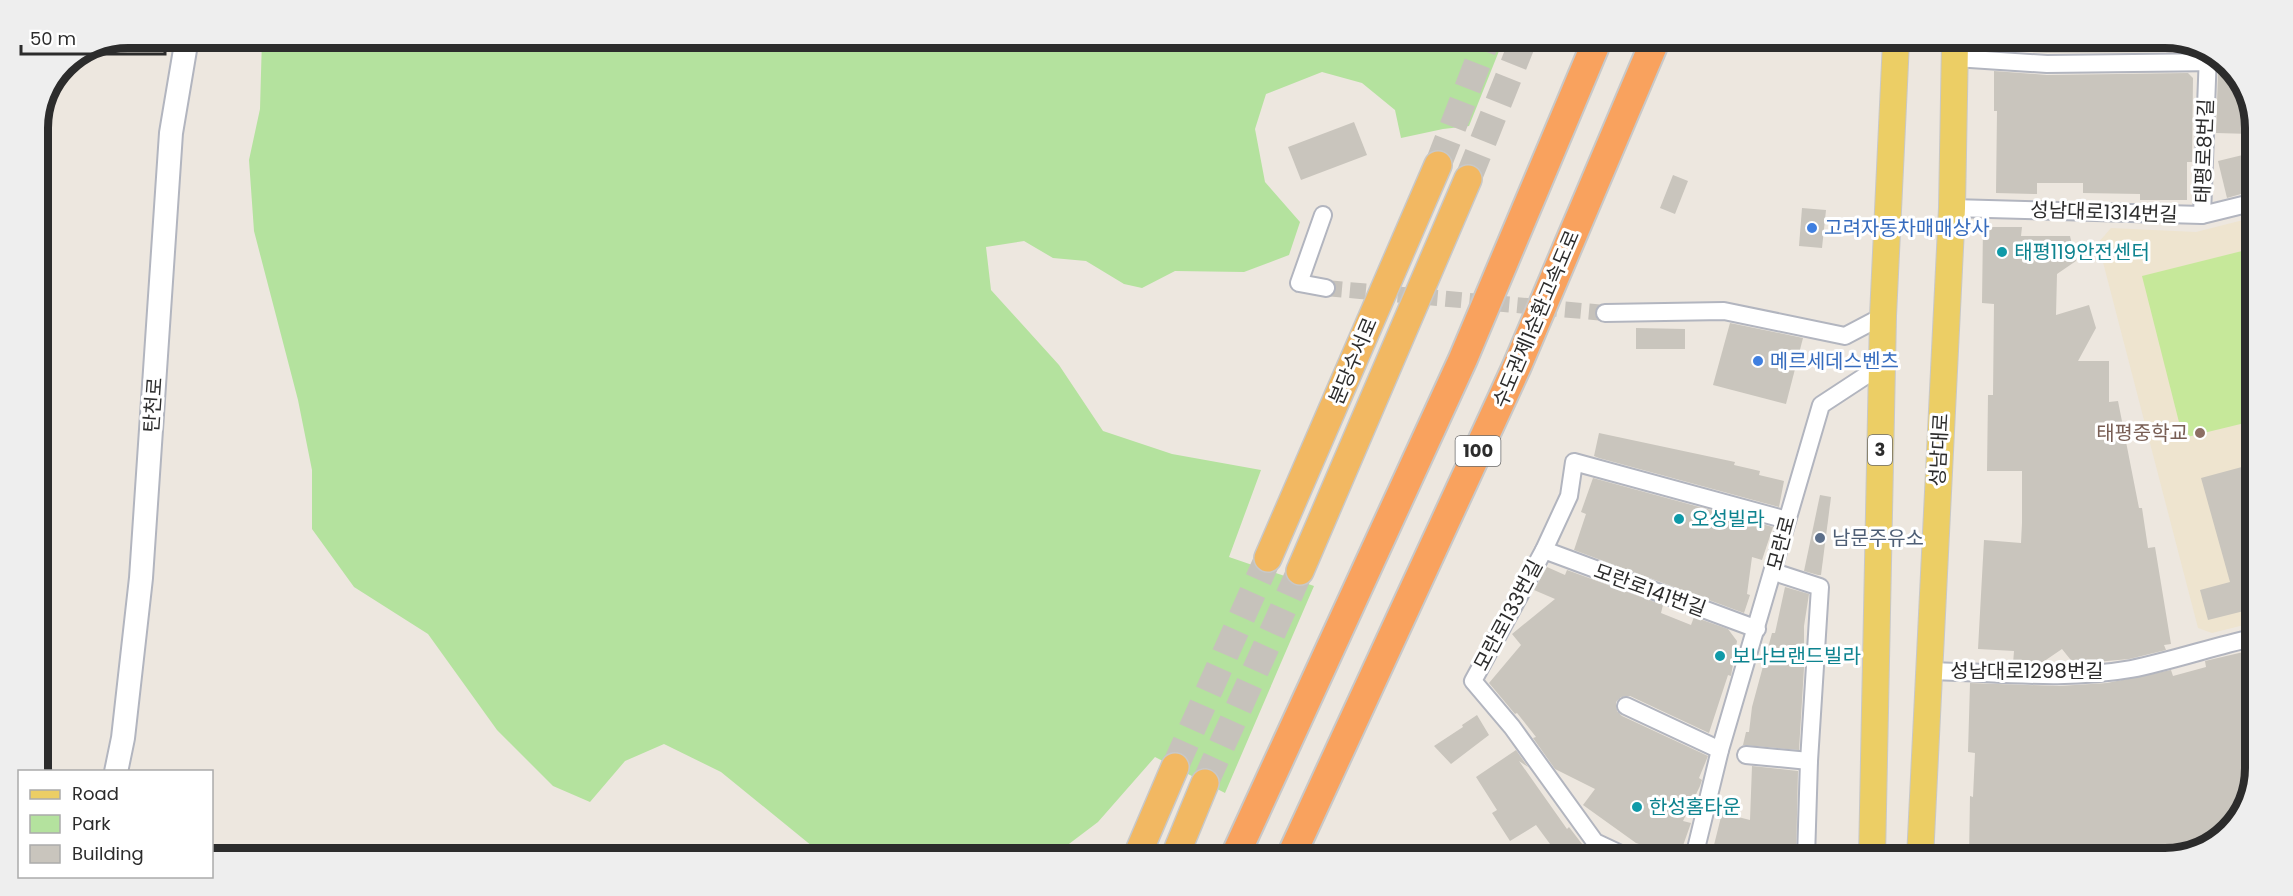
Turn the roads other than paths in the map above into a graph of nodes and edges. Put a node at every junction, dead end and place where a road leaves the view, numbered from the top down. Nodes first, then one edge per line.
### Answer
1 (185, 48) edge
2 (1594, 48) edge
3 (1652, 48) edge
4 (1896, 48) edge
5 (1955, 50) edge
6 (2206, 59) edge
7 (2212, 63) edge
8 (1438, 165) tunnel mouth
9 (1468, 179) tunnel mouth
10 (2245, 204) edge
11 (1952, 208) junction
12 (1323, 215) dead end
13 (2202, 215) junction
14 (1326, 288) tunnel mouth
15 (1605, 313) tunnel mouth
16 (1883, 316) junction
17 (1882, 365) junction
18 (1787, 520) junction
19 (1544, 550) junction
20 (1268, 558) tunnel mouth
21 (1300, 571) tunnel mouth
22 (1774, 572) junction
23 (1756, 629) junction
24 (2245, 640) edge
25 (1928, 670) junction
26 (1626, 706) dead end
27 (1720, 750) junction
28 (1746, 755) dead end
29 (1809, 761) junction
30 (1175, 767) tunnel mouth
31 (116, 770) edge
32 (1205, 783) tunnel mouth
33 (1140, 848) edge
34 (1178, 848) edge
35 (1239, 848) edge
36 (1295, 848) edge
37 (1608, 848) edge
38 (1696, 848) edge
39 (1806, 848) edge
40 (1872, 848) edge
41 (1920, 848) edge

1 - 31 main road, 탄천로
2 - 35 highway, 100
3 - 36 highway, 수도권제1순환고속도로 / 100
4 - 16 main road, 3
5 - 6 street
5 - 11 main road, 성남대로
7 - 13 street, 태평로8번길
8 - 20 highway, 분당수서로
9 - 21 highway, 분당수서로
10 - 13 street, 성남대로1314번길
11 - 13 street, 성남대로1314번길
11 - 25 main road, 성남대로
12 - 14 street
15 - 16 street
16 - 17 main road, 3
17 - 18 street, 모란로
17 - 40 main road, 3
18 - 19 street, 모란로133번길
18 - 22 street, 모란로
19 - 23 street, 모란로141번길
19 - 37 street, 모란로133번길
22 - 23 street, 모란로
22 - 29 street
23 - 27 street, 모란로
24 - 25 street, 성남대로1298번길
25 - 41 main road, 성남대로
26 - 27 street
27 - 38 street, 모란로
28 - 29 street
29 - 39 street
30 - 33 highway
32 - 34 highway

